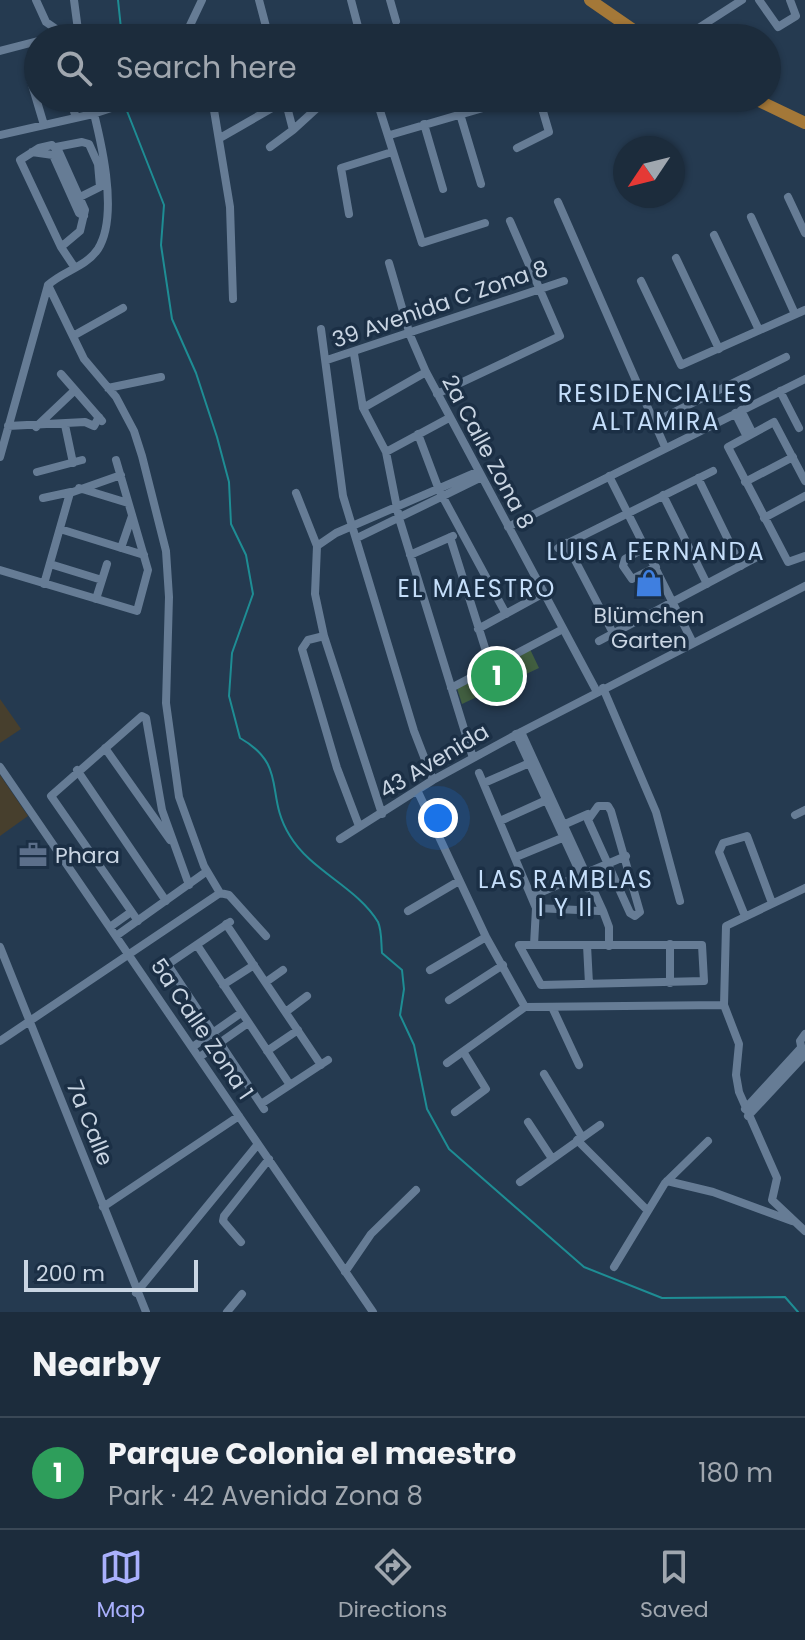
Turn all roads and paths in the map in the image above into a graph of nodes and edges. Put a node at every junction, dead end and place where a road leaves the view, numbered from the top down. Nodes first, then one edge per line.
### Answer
1 (36, 0) edge
2 (74, 0) edge
3 (202, 0) edge
4 (259, 0) edge
5 (351, 0) edge
6 (390, 0) edge
7 (581, 0) edge
8 (590, 0) edge
9 (742, 0) edge
10 (759, 0) edge
11 (790, 0) edge
12 (396, 21) dead end
13 (49, 24) edge
14 (77, 24) edge
15 (192, 24) edge
16 (265, 24) edge
17 (357, 24) edge
18 (613, 24) edge
19 (625, 24) edge
20 (705, 24) edge
21 (776, 24) edge
22 (781, 25) edge
23 (24, 45) edge
24 (0, 51) edge
25 (781, 104) edge
26 (781, 111) edge
27 (40, 112) edge
28 (74, 112) edge
29 (101, 112) edge
30 (215, 112) edge
31 (264, 112) edge
32 (289, 112) edge
33 (313, 112) edge
34 (381, 112) edge
35 (466, 112) edge
36 (543, 112) edge
37 (462, 113) junction
38 (93, 114) junction
39 (805, 115) edge
40 (76, 118) junction
41 (805, 123) edge
42 (424, 124) junction
43 (44, 125) junction
44 (293, 130) junction
45 (0, 135) edge
46 (390, 135) junction
47 (220, 138) junction
48 (56, 147) junction
49 (270, 147) dead end
50 (517, 148) dead end
51 (32, 151) junction
52 (392, 152) junction
53 (481, 184) dead end
54 (443, 189) dead end
55 (80, 197) junction
56 (788, 197) dead end
57 (558, 202) dead end
58 (349, 214) dead end
59 (84, 216) junction
60 (751, 217) dead end
61 (510, 221) dead end
62 (485, 223) dead end
63 (805, 233) edge
64 (714, 235) dead end
65 (61, 247) junction
66 (676, 258) dead end
67 (389, 263) dead end
68 (75, 268) junction
69 (564, 281) dead end
70 (641, 281) dead end
71 (48, 285) junction
72 (541, 288) junction
73 (233, 299) dead end
74 (123, 308) dead end
75 (805, 310) edge
76 (795, 314) junction
77 (321, 329) dead end
78 (759, 330) junction
79 (410, 335) junction
80 (73, 336) junction
81 (719, 349) junction
82 (354, 354) junction
83 (786, 357) dead end
84 (327, 360) junction
85 (426, 372) junction
86 (61, 374) dead end
87 (161, 377) dead end
88 (805, 379) edge
89 (108, 388) junction
90 (75, 390) junction
91 (780, 391) junction
92 (437, 394) junction
93 (363, 408) junction
94 (738, 412) junction
95 (449, 418) junction
96 (654, 422) junction
97 (65, 425) junction
98 (8, 426) junction
99 (36, 427) junction
100 (799, 428) dead end
101 (749, 433) junction
102 (418, 434) junction
103 (665, 447) junction
104 (386, 452) junction
105 (0, 457) edge
106 (793, 457) junction
107 (116, 460) dead end
108 (713, 471) dead end
109 (37, 472) dead end
110 (121, 475) junction
111 (478, 475) junction
112 (609, 476) junction
113 (698, 478) junction
114 (805, 481) edge
115 (745, 482) junction
116 (76, 490) junction
117 (296, 493) dead end
118 (441, 494) junction
119 (663, 495) junction
120 (805, 496) edge
121 (43, 498) dead end
122 (128, 503) junction
123 (629, 512) junction
124 (398, 513) junction
125 (132, 516) junction
126 (764, 518) junction
127 (354, 527) junction
128 (508, 527) junction
129 (60, 529) junction
130 (462, 532) junction
131 (450, 537) junction
132 (357, 538) junction
133 (317, 546) junction
134 (646, 547) junction
135 (121, 548) junction
136 (144, 555) junction
137 (410, 555) junction
138 (759, 556) dead end
139 (805, 556) edge
140 (50, 564) junction
141 (107, 564) dead end
142 (741, 566) junction
143 (656, 567) junction
144 (0, 570) edge
145 (102, 580) junction
146 (44, 584) junction
147 (707, 584) junction
148 (805, 586) edge
149 (544, 593) junction
150 (96, 599) junction
151 (673, 602) junction
152 (506, 614) junction
153 (478, 629) junction
154 (563, 629) junction
155 (613, 633) junction
156 (324, 636) junction
157 (599, 641) dead end
158 (692, 641) junction
159 (491, 667) junction
160 (451, 688) junction
161 (600, 690) junction
162 (518, 733) junction
163 (105, 748) junction
164 (473, 758) junction
165 (532, 762) junction
166 (0, 767) edge
167 (77, 770) junction
168 (479, 773) dead end
169 (433, 780) junction
170 (484, 783) junction
171 (418, 792) junction
172 (548, 800) junction
173 (805, 810) edge
174 (382, 814) junction
175 (588, 814) junction
176 (795, 815) dead end
177 (500, 821) junction
178 (563, 825) junction
179 (359, 826) junction
180 (566, 836) junction
181 (340, 839) dead end
182 (175, 848) junction
183 (626, 856) junction
184 (516, 857) junction
185 (608, 864) junction
186 (203, 874) dead end
187 (583, 874) junction
188 (459, 881) junction
189 (189, 885) junction
190 (805, 888) edge
191 (220, 893) junction
192 (532, 896) junction
193 (166, 901) junction
194 (680, 901) dead end
195 (772, 903) junction
196 (536, 908) junction
197 (408, 911) dead end
198 (601, 913) junction
199 (127, 915) junction
200 (745, 916) junction
201 (133, 924) junction
202 (110, 927) junction
203 (116, 936) junction
204 (266, 936) dead end
205 (486, 937) junction
206 (670, 944) junction
207 (197, 945) junction
208 (534, 945) junction
209 (587, 945) junction
210 (609, 946) junction
211 (0, 947) edge
212 (128, 953) junction
213 (254, 965) junction
214 (503, 965) junction
215 (283, 970) dead end
216 (430, 970) dead end
217 (266, 982) junction
218 (670, 983) junction
219 (589, 984) junction
220 (223, 985) junction
221 (307, 996) dead end
222 (449, 1000) dead end
223 (724, 1005) junction
224 (525, 1007) junction
225 (552, 1007) junction
226 (287, 1011) junction
227 (241, 1013) junction
228 (28, 1020) junction
229 (248, 1023) junction
230 (298, 1030) junction
231 (212, 1032) junction
232 (805, 1034) edge
233 (0, 1041) edge
234 (220, 1042) junction
235 (194, 1046) junction
236 (267, 1051) junction
237 (464, 1053) junction
238 (803, 1053) edge
239 (201, 1056) junction
240 (447, 1063) dead end
241 (579, 1065) dead end
242 (544, 1074) dead end
243 (290, 1085) junction
244 (455, 1112) dead end
245 (747, 1112) junction
246 (239, 1116) junction
247 (528, 1122) dead end
248 (600, 1125) dead end
249 (579, 1138) junction
250 (708, 1141) dead end
251 (258, 1144) junction
252 (551, 1157) junction
253 (269, 1159) junction
254 (667, 1181) junction
255 (520, 1182) dead end
256 (416, 1190) dead end
257 (103, 1207) junction
258 (647, 1210) junction
259 (793, 1221) junction
260 (805, 1231) edge
261 (241, 1242) dead end
262 (614, 1267) dead end
263 (345, 1272) junction
264 (136, 1293) junction
265 (242, 1294) dead end
266 (146, 1312) edge
267 (227, 1312) edge
268 (373, 1312) edge

1 - 13 street
2 - 14 street
3 - 15 street
4 - 16 street
5 - 17 street
6 - 12 street
7 - 18 highway
8 - 19 highway
9 - 20 street
10 - 21 street
11 - 22 street
23 - 24 street
25 - 39 highway
26 - 41 highway
27 - 43 street
28 - 40 street
29 - 38 street
30 - 47 street
31 - 47 street
32 - 44 street
33 - 44 street
34 - 46 street
35 - 37 street
36 - 50 street
37 - 42 street
37 - 53 street
38 - 40 street
38 - 68 street
40 - 43 street
42 - 46 street
42 - 54 street
43 - 45 street
44 - 49 street
46 - 52 street
47 - 73 street
48 - 51 street
48 - 55 street
48 - 55 street
51 - 59 street
51 - 65 street
52 - 58 street
52 - 62 street
55 - 59 street
56 - 63 street
57 - 96 street
59 - 65 street
60 - 76 street
61 - 72 street
64 - 78 street
65 - 68 street
66 - 81 street
67 - 79 street, 2a Calle Zona 8
68 - 71 street
69 - 72 street, 39 Avenida C Zona 8
70 - 81 street
71 - 80 street
71 - 98 street
72 - 79 street, 39 Avenida C Zona 8
72 - 92 street
74 - 80 street
75 - 76 street
76 - 78 street
77 - 84 street
78 - 81 street
79 - 82 street, 39 Avenida C Zona 8
79 - 85 street, 2a Calle Zona 8
80 - 89 street
82 - 84 street, 39 Avenida C Zona 8
82 - 93 street
83 - 96 street
84 - 127 street
85 - 92 street, 2a Calle Zona 8
85 - 93 street
86 - 90 street
87 - 89 street
88 - 91 street
89 - 191 street
90 - 97 street
90 - 99 street
91 - 94 street
91 - 100 street
92 - 95 street, 2a Calle Zona 8
93 - 104 street
94 - 101 street
94 - 103 street
95 - 102 street
95 - 111 street, 2a Calle Zona 8
96 - 103 street
97 - 99 street
97 - 109 street
98 - 99 street
98 - 105 street
101 - 106 street
101 - 115 street
102 - 104 street
102 - 118 street
103 - 112 street
104 - 124 street
106 - 114 street
106 - 115 street
107 - 110 street
108 - 113 street
110 - 116 street
110 - 122 street
111 - 118 street
111 - 128 street, 2a Calle Zona 8
112 - 123 street
112 - 128 street
113 - 119 street
113 - 142 street
115 - 126 street
116 - 121 street
116 - 122 street
116 - 129 street
117 - 133 street
118 - 124 street
118 - 130 street
119 - 123 street
119 - 147 street
120 - 126 street
122 - 125 street
123 - 134 street
123 - 155 street
124 - 127 street
124 - 132 street
124 - 137 street
125 - 135 street
125 - 136 street
126 - 139 street
127 - 132 street
127 - 133 street
128 - 149 street, 2a Calle Zona 8
129 - 135 street
129 - 140 street
130 - 131 street
130 - 152 street
131 - 137 street
131 - 153 street
132 - 169 street
133 - 156 street
134 - 143 street
134 - 143 street
135 - 136 street
136 - 150 street
137 - 160 street
138 - 142 street
140 - 145 street
140 - 146 street
141 - 145 street
142 - 147 street
143 - 151 street
144 - 146 street
145 - 150 street
146 - 150 street
147 - 151 street
148 - 158 street, 43 Avenida
149 - 152 street
149 - 154 street, 2a Calle Zona 8
151 - 155 street
151 - 158 street
152 - 153 street
153 - 159 street
154 - 159 street
154 - 161 street, 2a Calle Zona 8
155 - 157 street
156 - 174 street
156 - 179 street
158 - 161 street, 43 Avenida
159 - 160 street
160 - 164 street
161 - 162 street, 43 Avenida
161 - 194 street, 2a Calle Zona 8
162 - 164 street, 43 Avenida
162 - 165 street
163 - 167 street
163 - 182 street
163 - 182 street
164 - 169 street, 43 Avenida
165 - 170 street
165 - 172 street
166 - 202 street, 5a Calle Zona 1
167 - 193 street
167 - 199 street
168 - 170 street
169 - 171 street, 43 Avenida
170 - 177 street
171 - 174 street, 43 Avenida
171 - 188 street
172 - 177 street
172 - 178 street
172 - 180 street
173 - 176 street
174 - 179 street, 43 Avenida
175 - 178 street
175 - 183 street
175 - 185 street
177 - 184 street
178 - 180 street
179 - 181 street, 43 Avenida
180 - 184 street
180 - 187 street
182 - 189 street
183 - 185 street
183 - 185 street
184 - 192 street
185 - 187 street
186 - 189 street
187 - 192 street
187 - 198 street
188 - 197 street
188 - 205 street
189 - 193 street
190 - 195 street
191 - 204 street
191 - 212 street
192 - 196 street
193 - 201 street
195 - 200 street
195 - 200 street
196 - 198 street
196 - 208 street
198 - 210 street
199 - 201 street
199 - 202 street
200 - 223 street
201 - 203 street
202 - 203 street, 5a Calle Zona 1
203 - 212 street, 5a Calle Zona 1
205 - 214 street
205 - 216 street
206 - 210 street
206 - 218 street
206 - 218 street
207 - 213 street
207 - 220 street
207 - 231 street
208 - 209 street
208 - 219 street
209 - 210 street
209 - 219 street
211 - 228 street, 7a Calle
212 - 228 street
212 - 235 street, 5a Calle Zona 1
213 - 217 street
213 - 220 street
214 - 222 street
214 - 224 street
215 - 217 street
217 - 226 street
218 - 219 street
220 - 227 street
221 - 226 street
223 - 225 street
223 - 245 street
224 - 225 street
224 - 237 street
225 - 241 street
226 - 230 street
227 - 229 street
227 - 231 street
228 - 233 street
228 - 257 street, 7a Calle
229 - 234 street
229 - 236 street
230 - 236 street
230 - 243 street
231 - 234 street
231 - 235 street
232 - 238 street
234 - 239 street
234 - 243 street
235 - 239 street, 5a Calle Zona 1
236 - 243 street
237 - 240 street
237 - 244 street
238 - 245 street
239 - 246 street, 5a Calle Zona 1
242 - 249 street
245 - 259 street
246 - 251 street, 5a Calle Zona 1
246 - 257 street
247 - 252 street
248 - 249 street
249 - 252 street
249 - 258 street
250 - 254 street
251 - 253 street, 5a Calle Zona 1
251 - 264 street
252 - 255 street
253 - 261 street
253 - 263 street, 5a Calle Zona 1
254 - 258 street
254 - 259 street
256 - 263 street
257 - 264 street, 7a Calle
258 - 262 street
259 - 260 street
263 - 268 street, 5a Calle Zona 1
264 - 266 street, 7a Calle
265 - 267 street

